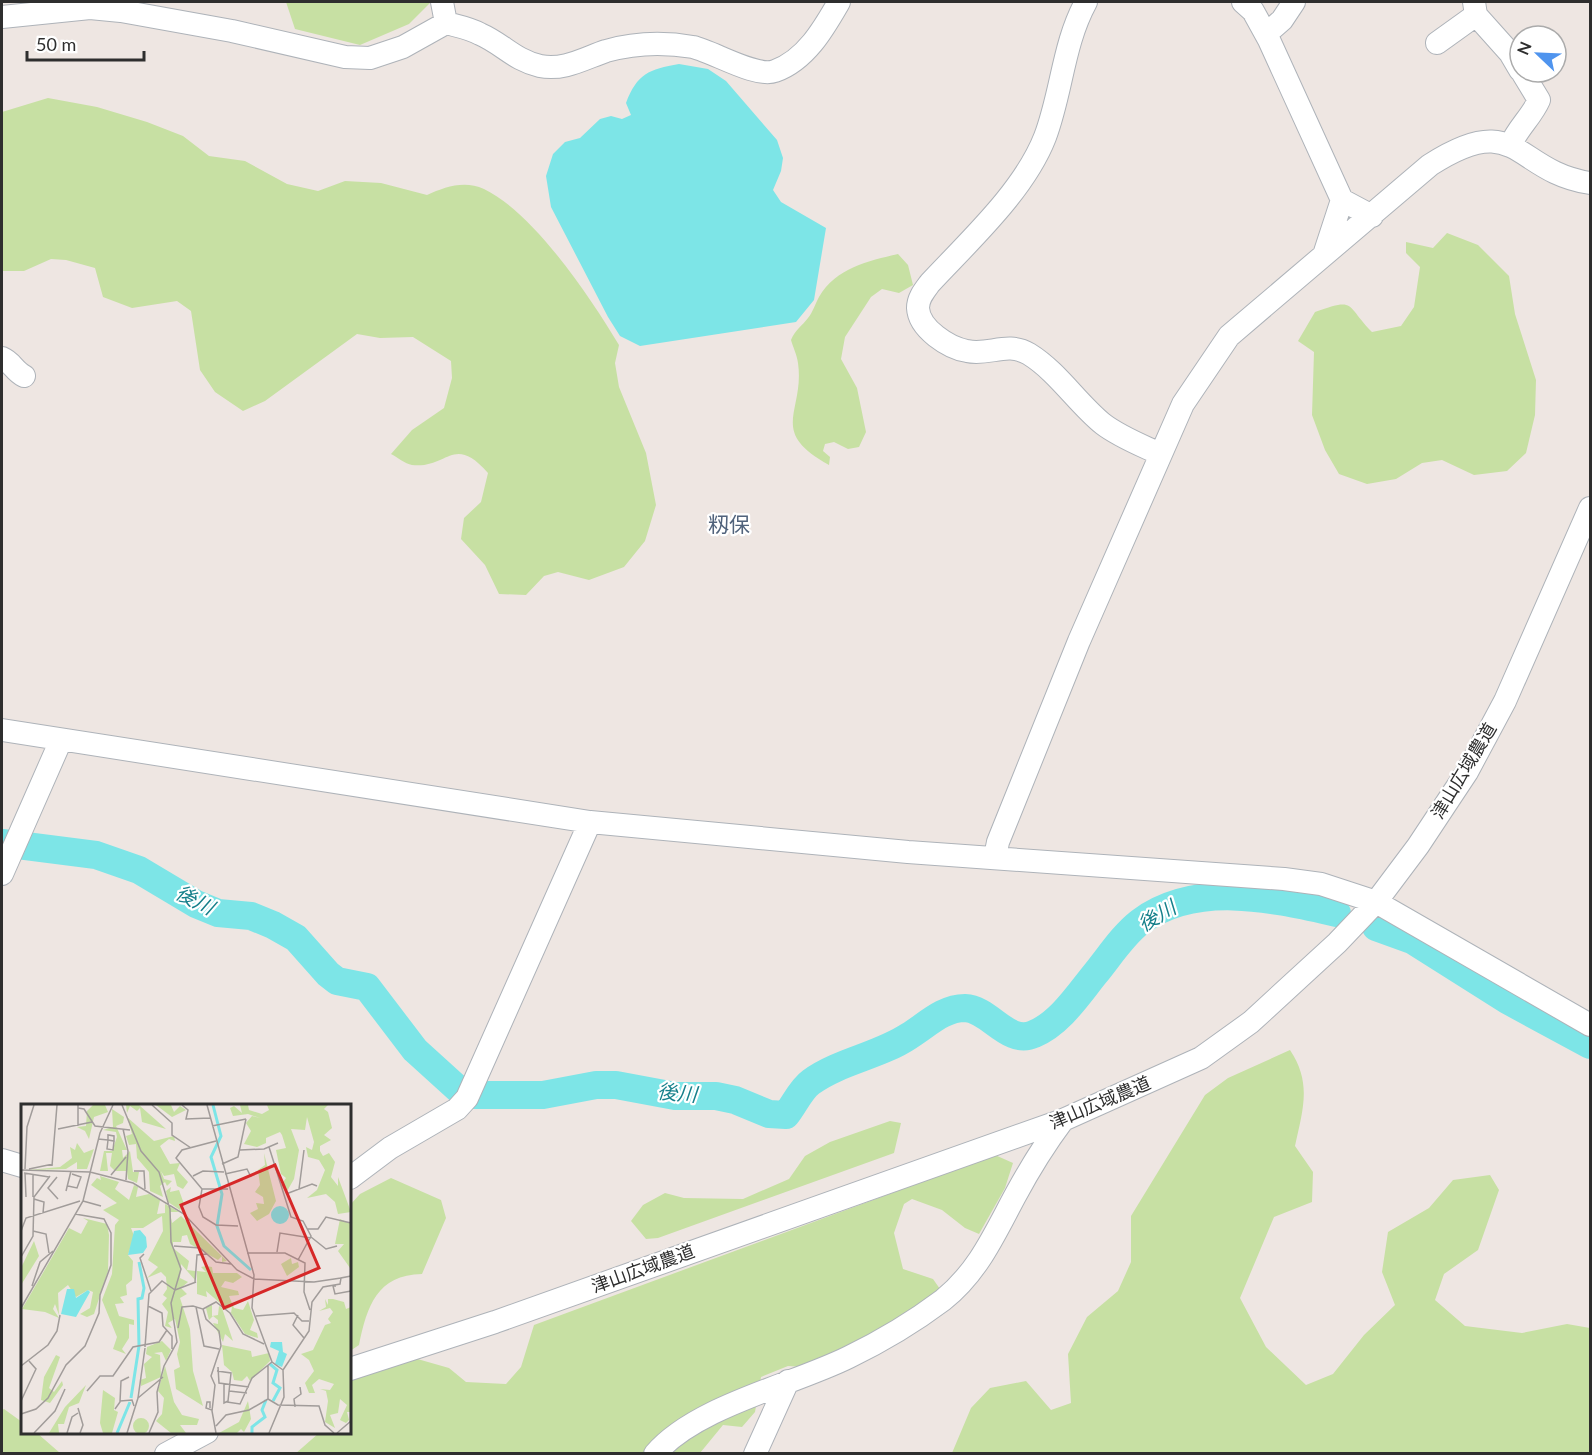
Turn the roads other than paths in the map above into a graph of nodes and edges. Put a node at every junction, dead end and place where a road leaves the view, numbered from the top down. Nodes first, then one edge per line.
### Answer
1 (839, 2) edge
2 (1086, 2) edge
3 (1243, 2) edge
4 (1294, 2) edge
5 (1475, 8) edge
6 (444, 12) edge
7 (2, 17) edge
8 (1266, 34) junction
9 (1437, 43) dead end
10 (1508, 50) edge
11 (1529, 84) edge
12 (1511, 144) junction
13 (1590, 183) edge
14 (1342, 200) junction
15 (1372, 216) junction
16 (1324, 257) junction
17 (2, 358) edge
18 (24, 376) dead end
19 (1160, 454) junction
20 (1590, 508) edge
21 (2, 730) edge
22 (61, 740) junction
23 (590, 822) junction
24 (995, 857) junction
25 (2, 874) edge
26 (1376, 902) junction
27 (1590, 1025) edge
28 (1063, 1120) junction
29 (2, 1160) edge
30 (21, 1166) edge
31 (351, 1177) edge
32 (351, 1369) edge
33 (788, 1381) junction
34 (203, 1434) edge
35 (166, 1454) edge
36 (656, 1454) edge
37 (756, 1454) edge

1 - 6 street
2 - 19 street
3 - 8 street
4 - 8 street
5 - 9 street
5 - 10 street
6 - 7 street
8 - 14 street
11 - 12 street
12 - 13 street
12 - 15 street
14 - 15 street
14 - 16 street
15 - 16 street
16 - 19 street
17 - 18 street
19 - 24 street
20 - 26 street, 津山広域農道
21 - 22 street
22 - 23 street
22 - 25 street
23 - 24 street
23 - 31 street
24 - 26 street
26 - 27 street
26 - 28 street, 津山広域農道
28 - 32 street, 津山広域農道
28 - 33 street
29 - 30 street
33 - 36 street
33 - 37 street
34 - 35 street

